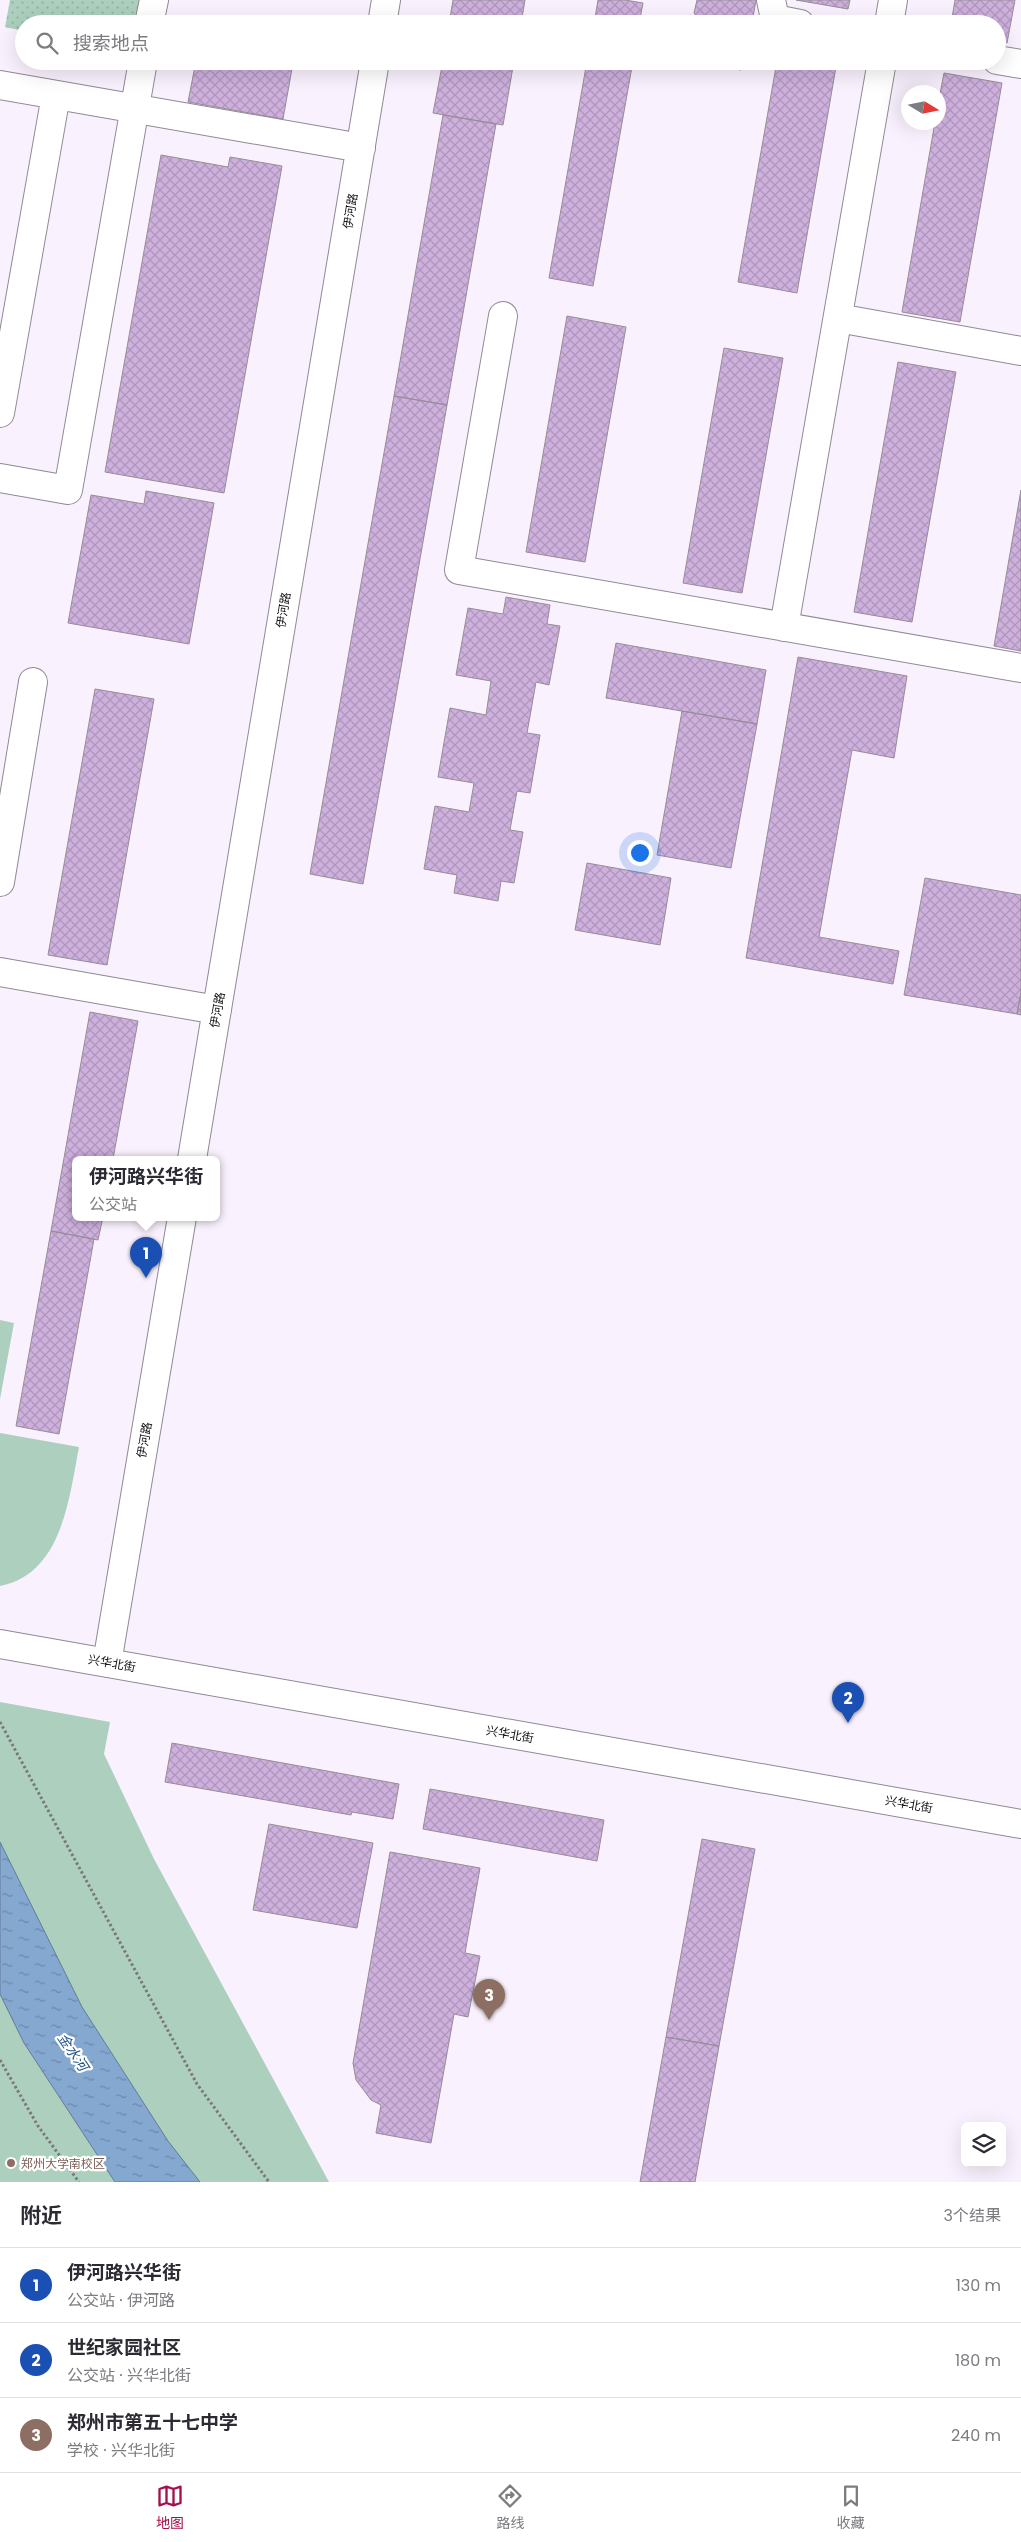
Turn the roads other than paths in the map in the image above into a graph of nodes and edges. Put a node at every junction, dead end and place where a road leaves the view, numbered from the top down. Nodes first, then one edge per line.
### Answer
1 (154, 0) edge
2 (386, 0) edge
3 (771, 0) edge
4 (893, 0) edge
5 (152, 15) edge
6 (384, 15) edge
7 (773, 15) edge
8 (890, 15) edge
9 (1006, 62) edge
10 (1021, 64) edge
11 (142, 70) edge
12 (374, 70) edge
13 (880, 70) edge
14 (0, 85) edge
15 (56, 95) junction
16 (135, 109) junction
17 (361, 148) junction
18 (504, 316) dead end
19 (838, 318) junction
20 (1021, 351) edge
21 (0, 413) edge
22 (0, 478) edge
23 (784, 627) junction
24 (1021, 668) edge
25 (33, 682) dead end
26 (0, 882) edge
27 (0, 972) edge
28 (217, 1010) junction
29 (193, 1156) edge
30 (181, 1221) edge
31 (0, 1644) edge
32 (107, 1663) junction
33 (1021, 1824) edge

1 - 5 street
2 - 6 street
3 - 7 street
4 - 8 street
9 - 10 street
11 - 16 street
12 - 17 street, 伊河路
13 - 19 street
14 - 15 street
15 - 16 street
15 - 21 street
16 - 17 street
16 - 22 street
17 - 28 street, 伊河路
18 - 23 street
19 - 20 street
19 - 23 street
23 - 24 street
25 - 26 street
27 - 28 street
28 - 29 street, 伊河路
30 - 32 street, 伊河路
31 - 32 street, 兴华北街
32 - 33 street, 兴华北街

